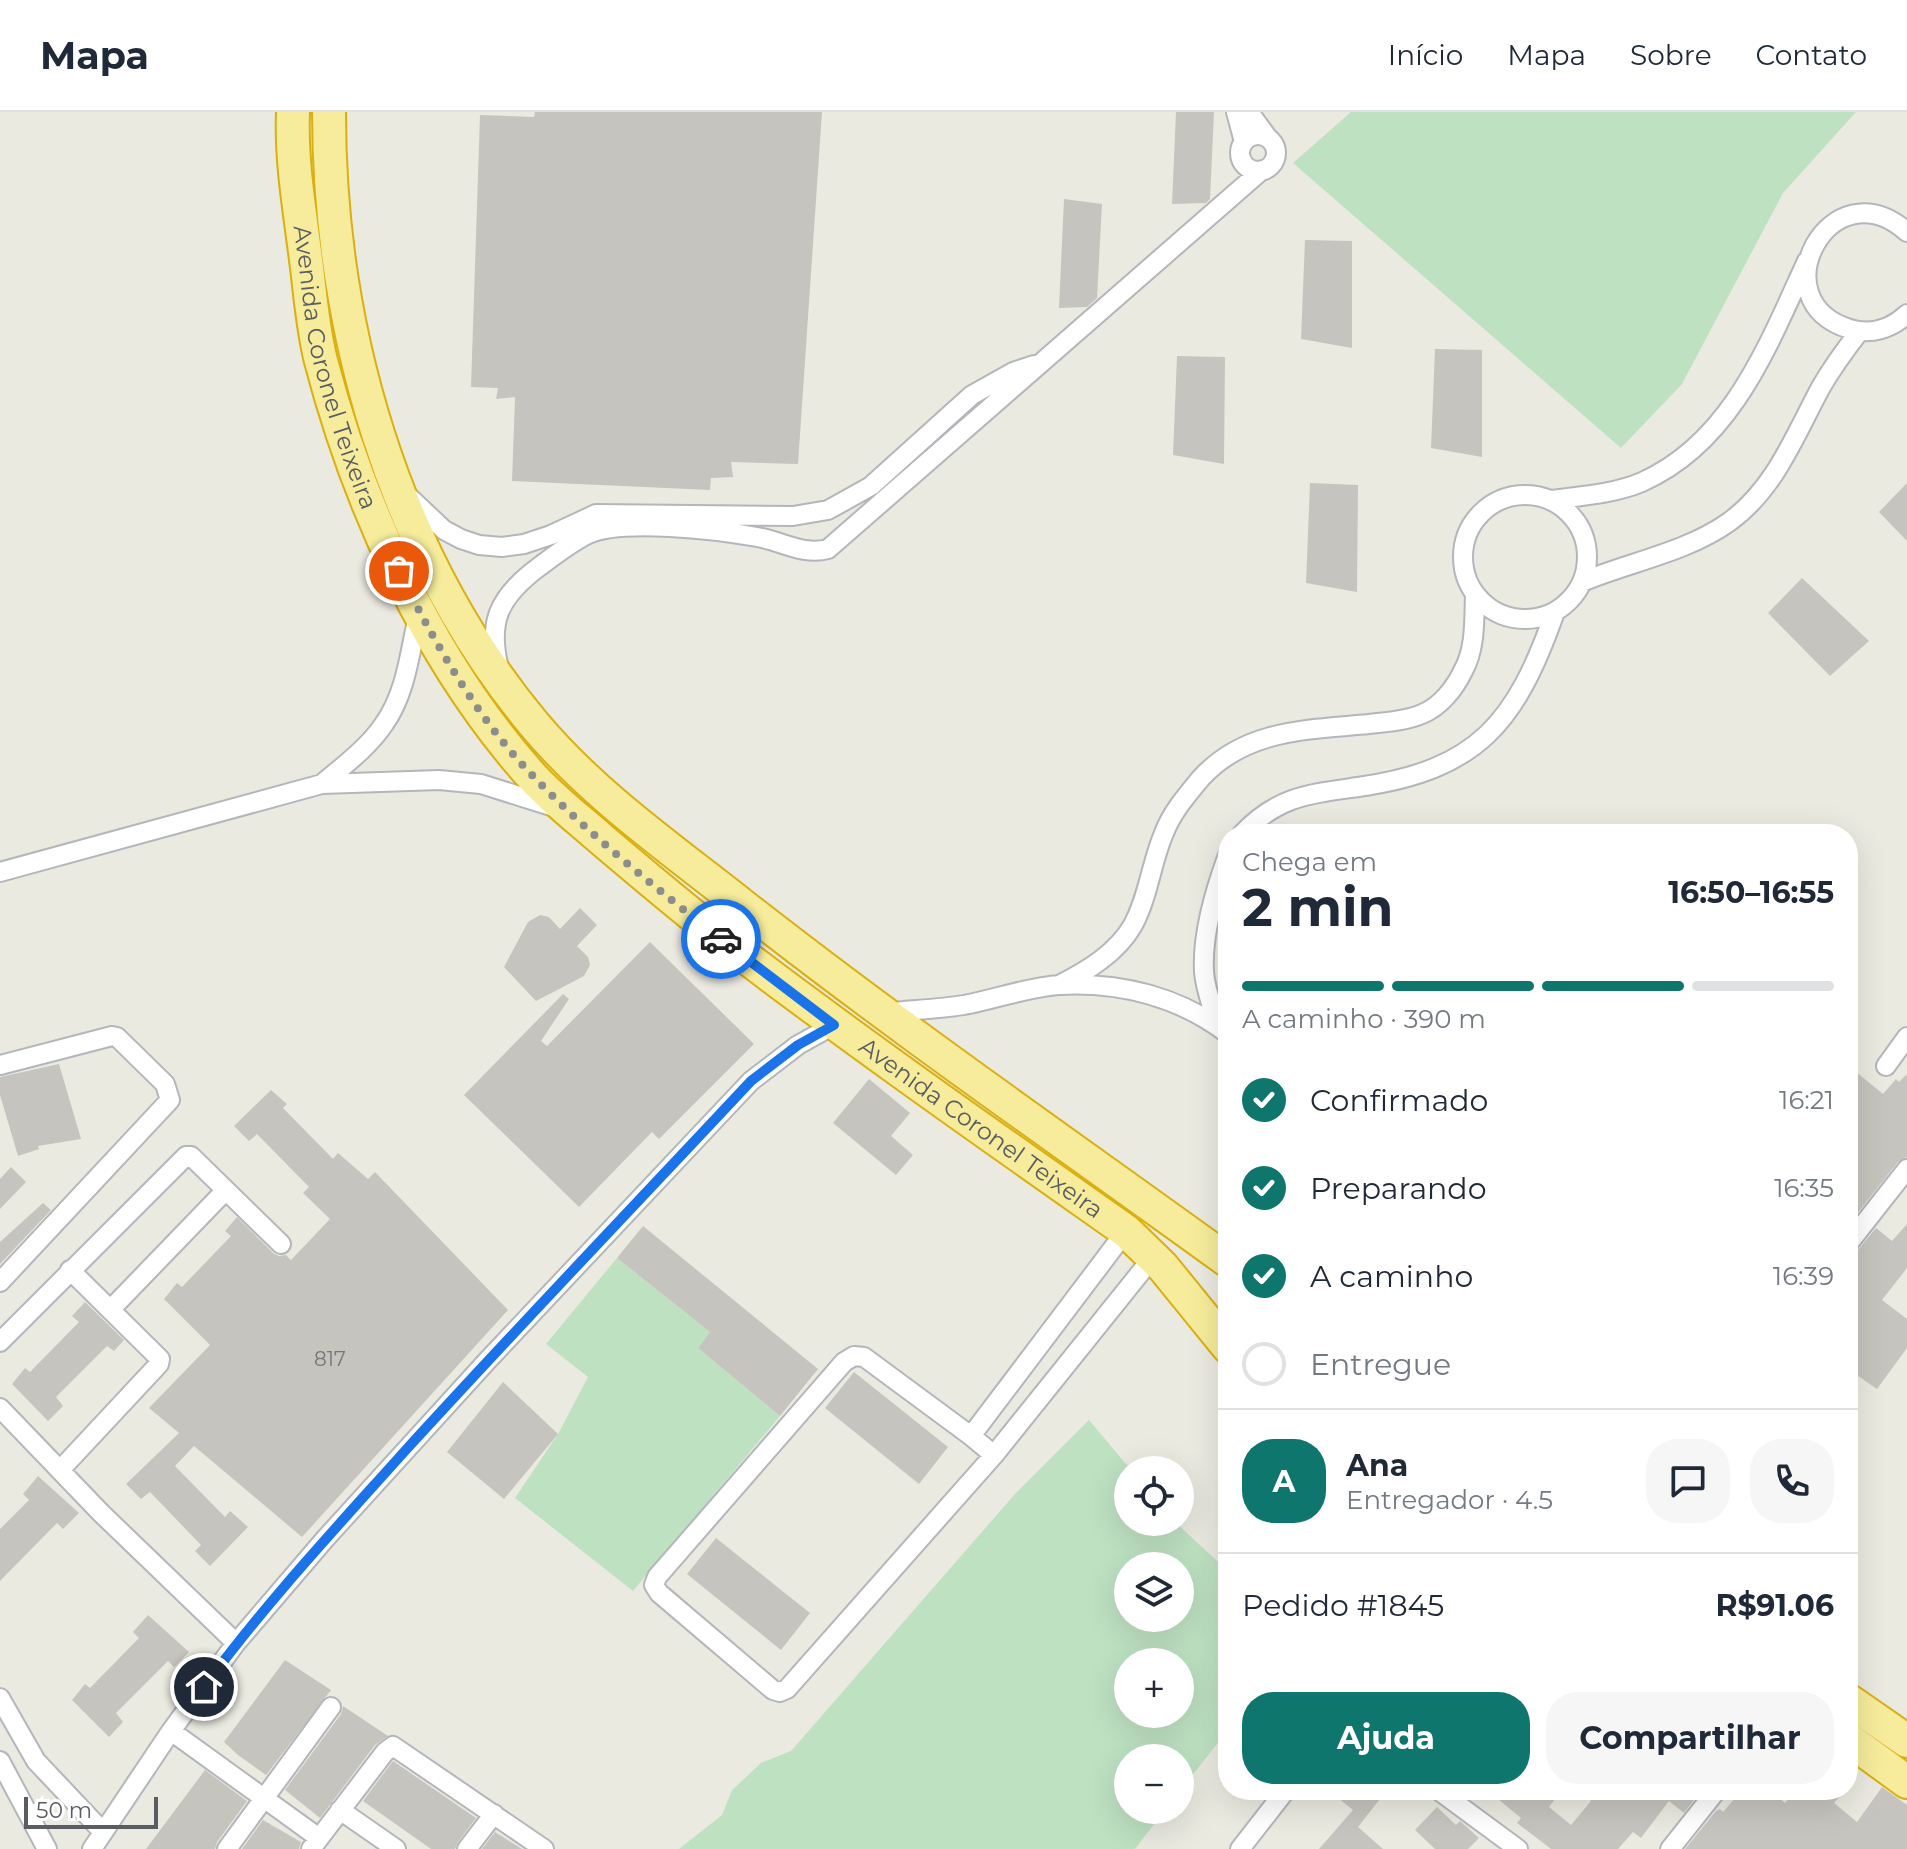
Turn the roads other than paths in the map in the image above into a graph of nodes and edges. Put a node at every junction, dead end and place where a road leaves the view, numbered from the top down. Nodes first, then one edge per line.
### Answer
1 (293, 112) edge
2 (329, 112) edge
3 (1249, 113) edge
4 (1268, 138) junction
5 (1242, 148) junction
6 (1262, 170) junction
7 (1226, 201) junction
8 (1907, 232) edge
9 (1807, 261) junction
10 (1907, 314) edge
11 (1859, 332) junction
12 (1041, 363) junction
13 (394, 481) junction
14 (1551, 500) junction
15 (828, 510) junction
16 (793, 516) junction
17 (843, 536) junction
18 (791, 546) junction
19 (1582, 582) junction
20 (1475, 594) junction
21 (419, 612) junction
22 (1555, 612) junction
23 (502, 683) junction
24 (322, 784) junction
25 (571, 813) junction
26 (1254, 824) edge
27 (0, 872) edge
28 (1218, 886) edge
29 (1059, 985) junction
30 (883, 1013) junction
31 (1218, 1015) edge
32 (834, 1025) junction
33 (1218, 1027) edge
34 (1907, 1037) edge
35 (0, 1065) edge
36 (1886, 1066) dead end
37 (1907, 1169) edge
38 (225, 1191) junction
39 (1126, 1231) junction
40 (1858, 1231) edge
41 (281, 1244) dead end
42 (1218, 1254) edge
43 (1153, 1257) junction
44 (70, 1270) junction
45 (0, 1282) edge
46 (111, 1309) junction
47 (1218, 1335) edge
48 (0, 1342) edge
49 (0, 1408) edge
50 (971, 1436) junction
51 (994, 1455) junction
52 (61, 1469) junction
53 (236, 1643) junction
54 (0, 1698) edge
55 (331, 1707) dead end
56 (1858, 1707) edge
57 (171, 1731) junction
58 (1907, 1741) edge
59 (1858, 1746) edge
60 (0, 1761) edge
61 (1907, 1782) edge
62 (264, 1799) junction
63 (1278, 1800) edge
64 (1451, 1800) edge
65 (1709, 1800) edge
66 (340, 1810) junction
67 (494, 1814) junction
68 (103, 1832) junction
69 (315, 1844) edge
70 (1513, 1847) edge
71 (47, 1849) edge
72 (92, 1849) edge
73 (227, 1849) edge
74 (396, 1849) edge
75 (467, 1849) edge
76 (544, 1849) edge
77 (1240, 1849) edge
78 (1670, 1849) edge

1 - 21 highway, Avenida Coronel Teixeira
2 - 13 highway, Avenida Coronel Teixeira
3 - 4 street
3 - 5 street
4 - 5 street
4 - 6 street
5 - 6 street
5 - 7 street
6 - 7 street
7 - 12 street
8 - 9 street
9 - 11 street
9 - 14 street
10 - 11 street
11 - 19 street
12 - 15 street
12 - 17 street
13 - 16 street
13 - 23 highway, Avenida Coronel Teixeira
14 - 19 street
14 - 20 street
15 - 16 street
15 - 17 street
16 - 18 street
17 - 18 street
18 - 23 street
19 - 22 street
20 - 22 street
20 - 29 street
21 - 24 street
21 - 25 highway, Avenida Coronel Teixeira
22 - 26 street
23 - 30 highway, Avenida Coronel Teixeira
24 - 25 street
24 - 27 street
25 - 32 highway, Avenida Coronel Teixeira
28 - 31 street
29 - 30 street
29 - 33 street
30 - 42 highway, Avenida Coronel Teixeira
32 - 39 highway, Avenida Coronel Teixeira
32 - 53 street
34 - 36 street
35 - 45 street
37 - 40 street
38 - 41 street
38 - 44 street
38 - 46 street
39 - 43 highway, Avenida Coronel Teixeira
39 - 50 street
43 - 47 highway, Avenida Coronel Teixeira
43 - 51 street
44 - 46 street
44 - 48 street
46 - 52 street
49 - 52 street
50 - 51 street
50 - 51 street
52 - 53 street
53 - 57 street
54 - 68 street
55 - 62 street
56 - 58 highway
57 - 62 street
57 - 68 street
59 - 61 highway
60 - 71 street
62 - 69 street
62 - 73 street
63 - 77 street
64 - 70 street
65 - 78 street
66 - 67 street
66 - 69 street
66 - 74 street
67 - 75 street
67 - 76 street
68 - 72 street

